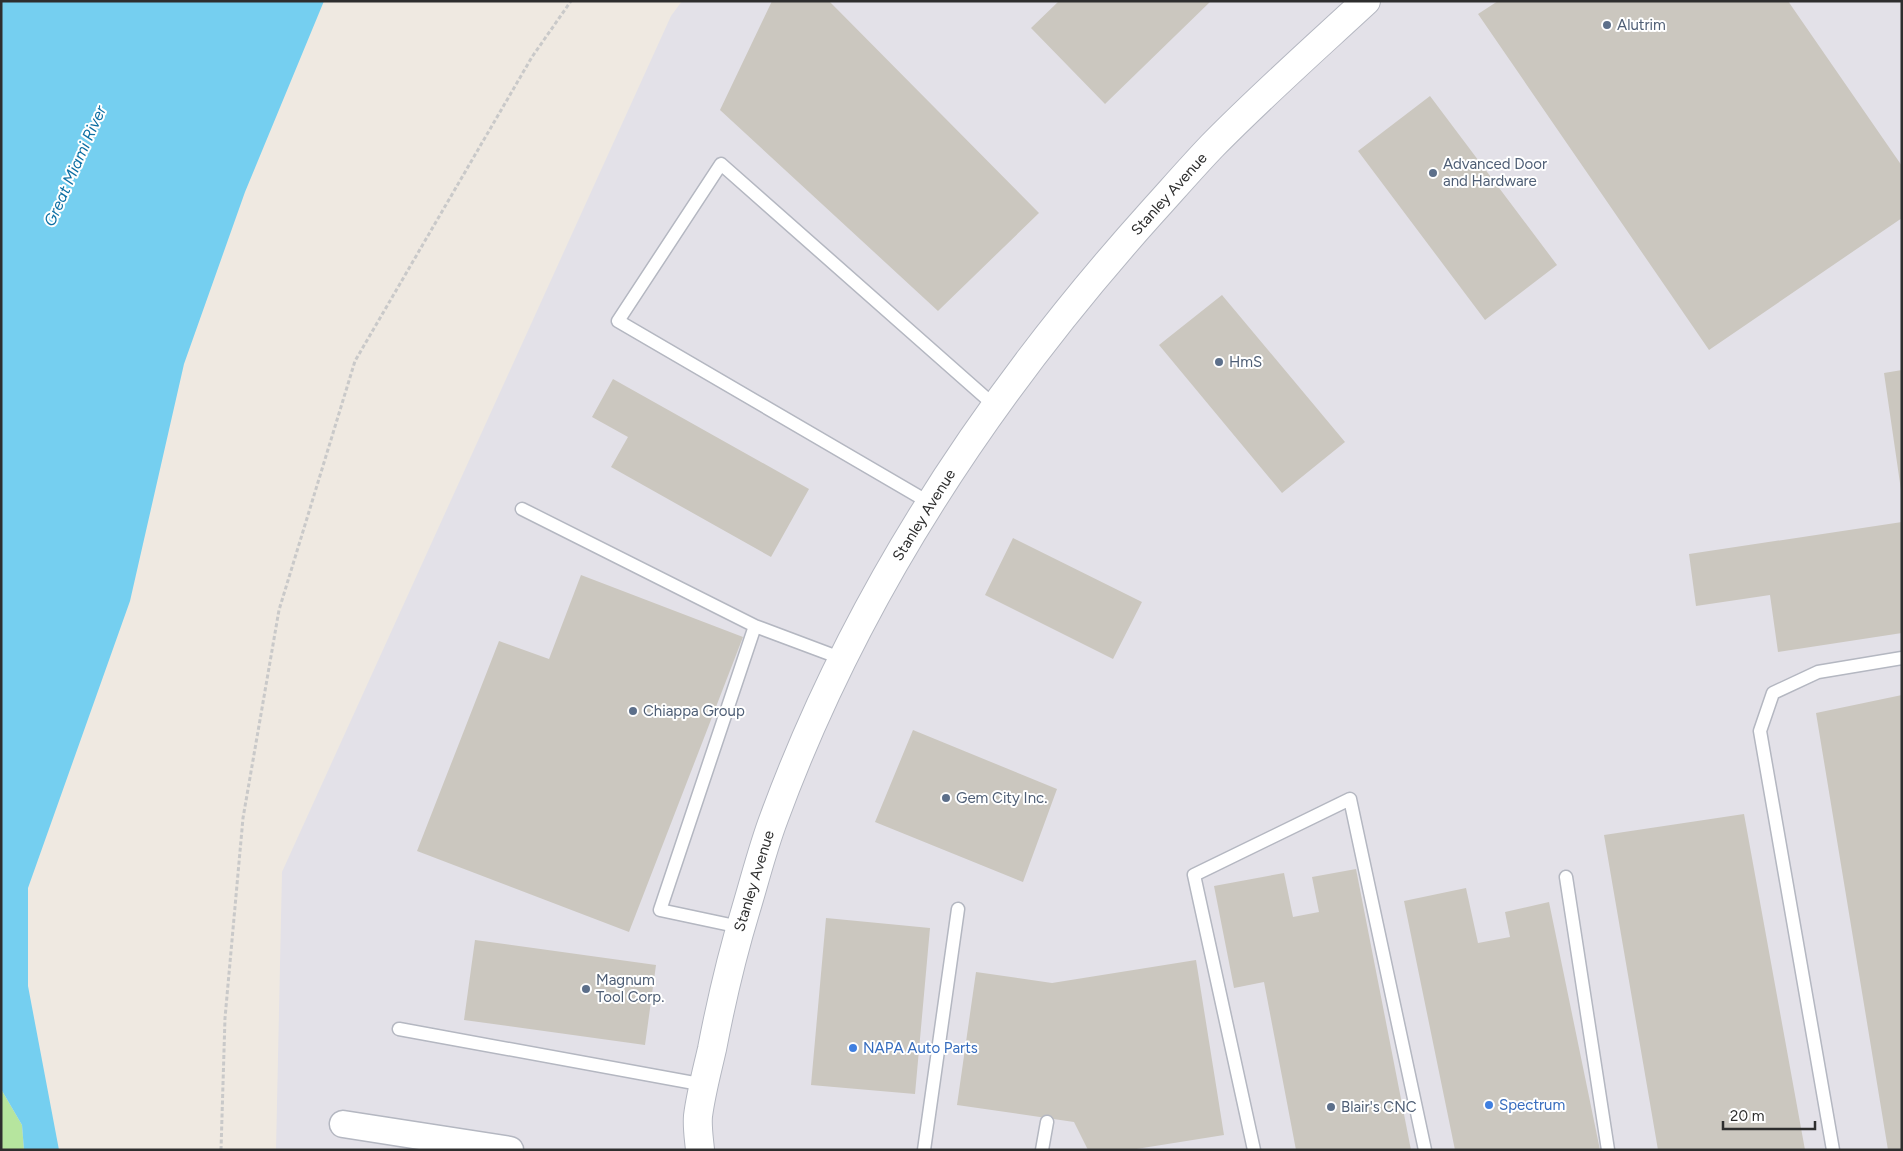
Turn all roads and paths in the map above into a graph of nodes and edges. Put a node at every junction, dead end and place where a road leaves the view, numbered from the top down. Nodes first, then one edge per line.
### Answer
1 (571, 1) edge
2 (1366, 1) edge
3 (995, 406) junction
4 (930, 503) junction
5 (522, 509) dead end
6 (755, 626) junction
7 (1902, 658) edge
8 (843, 659) junction
9 (1566, 877) dead end
10 (958, 910) dead end
11 (740, 927) junction
12 (400, 1029) dead end
13 (705, 1085) junction
14 (1047, 1122) dead end
15 (343, 1124) dead end
16 (221, 1150) edge
17 (510, 1150) edge
18 (700, 1150) edge
19 (924, 1150) edge
20 (1042, 1150) edge
21 (1254, 1150) edge
22 (1425, 1150) edge
23 (1608, 1150) edge
24 (1832, 1150) edge

1 - 16 path
2 - 3 street, Stanley Avenue
3 - 4 street, Stanley Avenue
3 - 4 lane
4 - 8 street, Stanley Avenue
5 - 6 lane
6 - 8 lane
6 - 11 lane
7 - 24 lane
8 - 11 street, Stanley Avenue
9 - 23 lane
10 - 19 lane
11 - 13 street, Stanley Avenue
12 - 13 lane
13 - 18 street, Stanley Avenue
14 - 20 lane
15 - 17 street
21 - 22 lane

